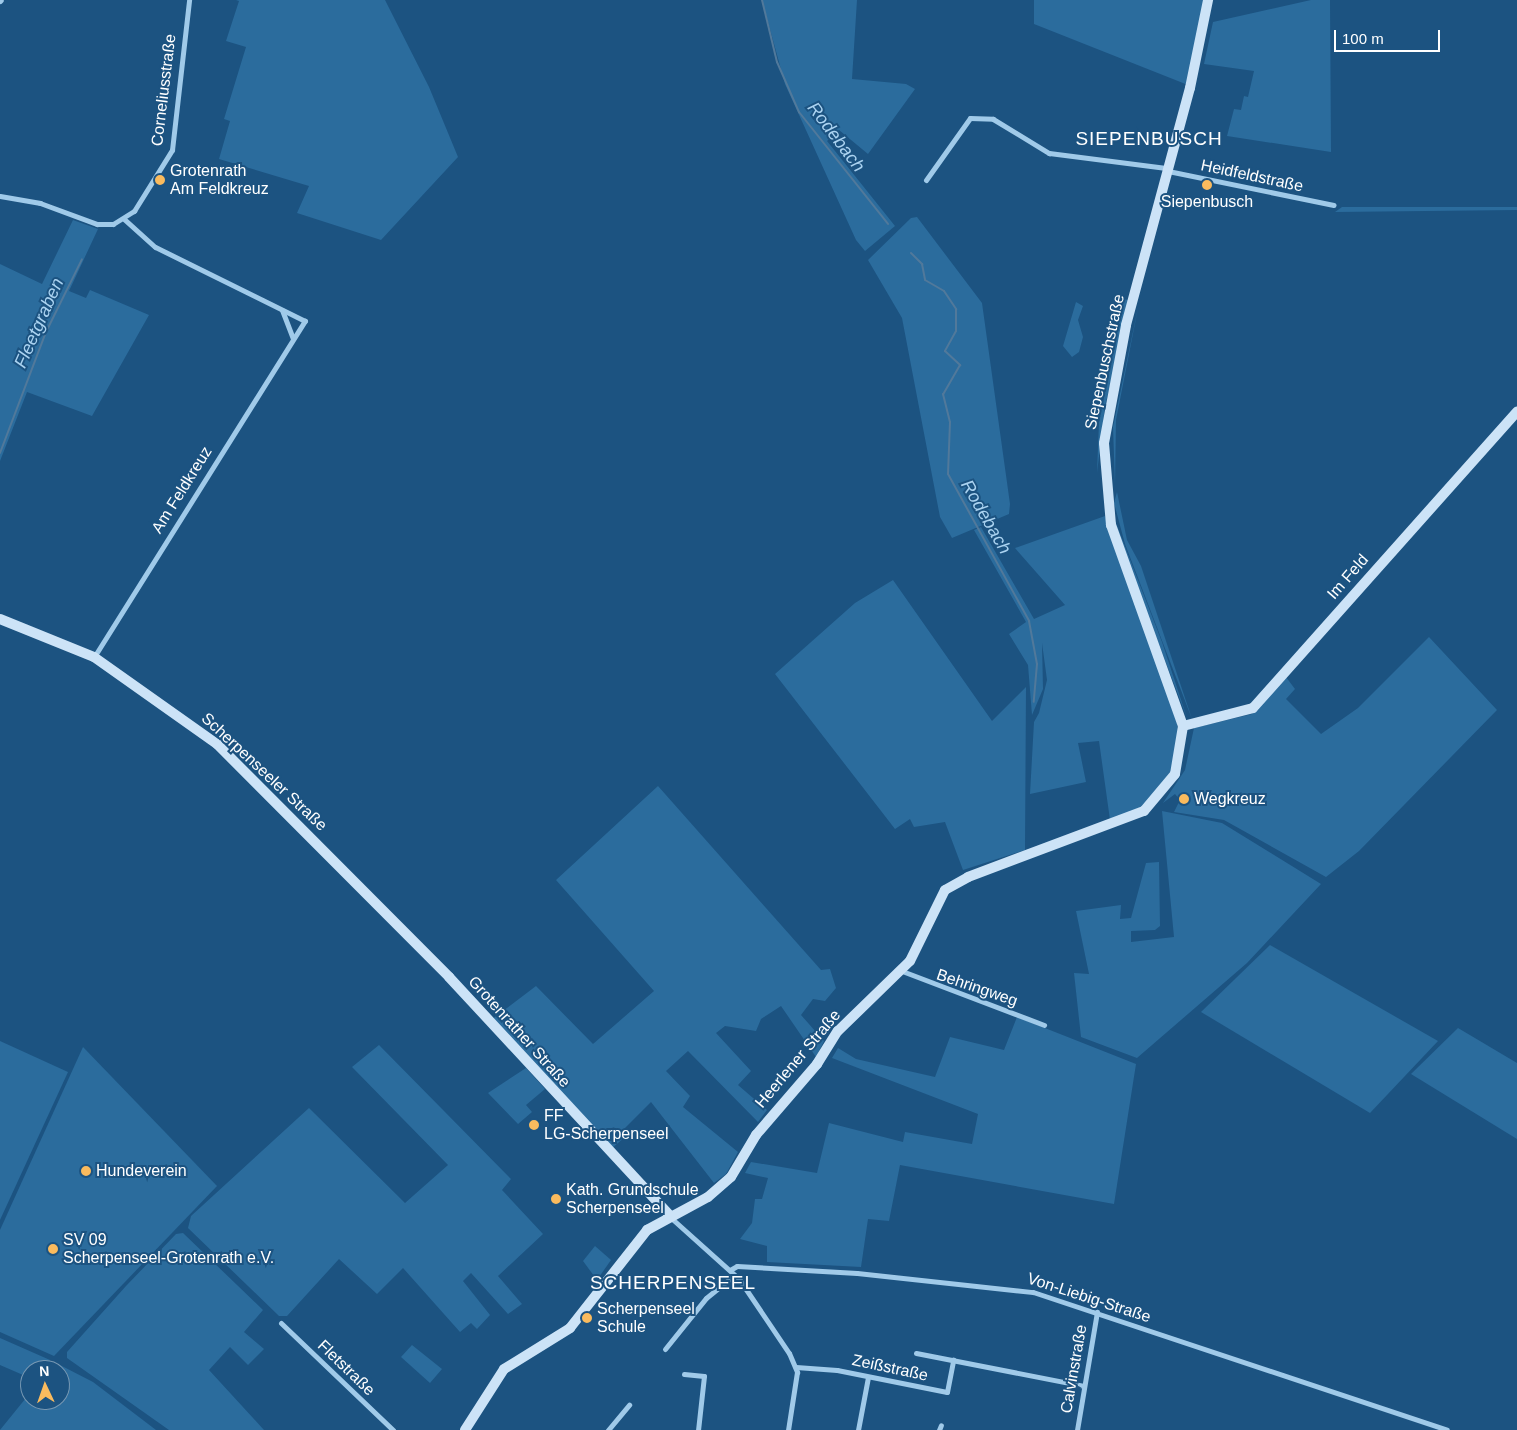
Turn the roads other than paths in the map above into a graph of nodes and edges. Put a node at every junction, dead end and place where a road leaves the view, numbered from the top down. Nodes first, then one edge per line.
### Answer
1 (189, 0) edge
2 (1208, 0) edge
3 (1166, 169) junction
4 (926, 180) dead end
5 (0, 196) edge
6 (1334, 205) dead end
7 (124, 219) junction
8 (282, 309) junction
9 (293, 338) junction
10 (1517, 412) edge
11 (0, 619) edge
12 (94, 657) junction
13 (1183, 726) junction
14 (902, 971) junction
15 (449, 977) joint
16 (1044, 1025) dead end
17 (670, 1216) junction
18 (730, 1270) junction
19 (734, 1274) junction
20 (1097, 1312) junction
21 (281, 1323) dead end
22 (666, 1349) dead end
23 (916, 1353) dead end
24 (953, 1360) junction
25 (796, 1367) junction
26 (684, 1374) dead end
27 (868, 1377) junction
28 (1084, 1386) junction
29 (629, 1405) dead end
30 (393, 1430) edge
31 (465, 1430) edge
32 (608, 1430) edge
33 (698, 1430) edge
34 (788, 1430) edge
35 (858, 1430) edge
36 (1077, 1430) edge
37 (1447, 1430) edge

1 - 7 street, Corneliusstraße
2 - 3 main road, Siepenbuschstraße
3 - 4 street, Heidfeldstraße
3 - 6 street, Heidfeldstraße
3 - 13 main road, Siepenbuschstraße
5 - 7 street
7 - 8 street, Am Feldkreuz
8 - 9 street
8 - 9 street, Am Feldkreuz
9 - 12 street, Am Feldkreuz
10 - 13 main road, Im Feld
11 - 12 main road, Scherpenseeler Straße
12 - 15 main road, Scherpenseeler Straße
13 - 14 main road, Heerlener Straße
14 - 16 street, Behringweg
14 - 17 main road, Heerlener Straße
15 - 17 main road, Grotenrather Straße
17 - 18 street
17 - 31 main road, Heerlener Straße
18 - 19 street
18 - 20 street, Von-Liebig-Straße
19 - 22 street
19 - 25 street
20 - 28 street, Calvinstraße
20 - 37 street, Von-Liebig-Straße
21 - 30 street, Fletstraße
23 - 24 street, Zeißstraße
24 - 27 street, Zeißstraße
24 - 28 street, Zeißstraße
25 - 27 street, Zeißstraße
25 - 34 street
26 - 33 street
27 - 35 street
28 - 36 street, Calvinstraße
29 - 32 street

